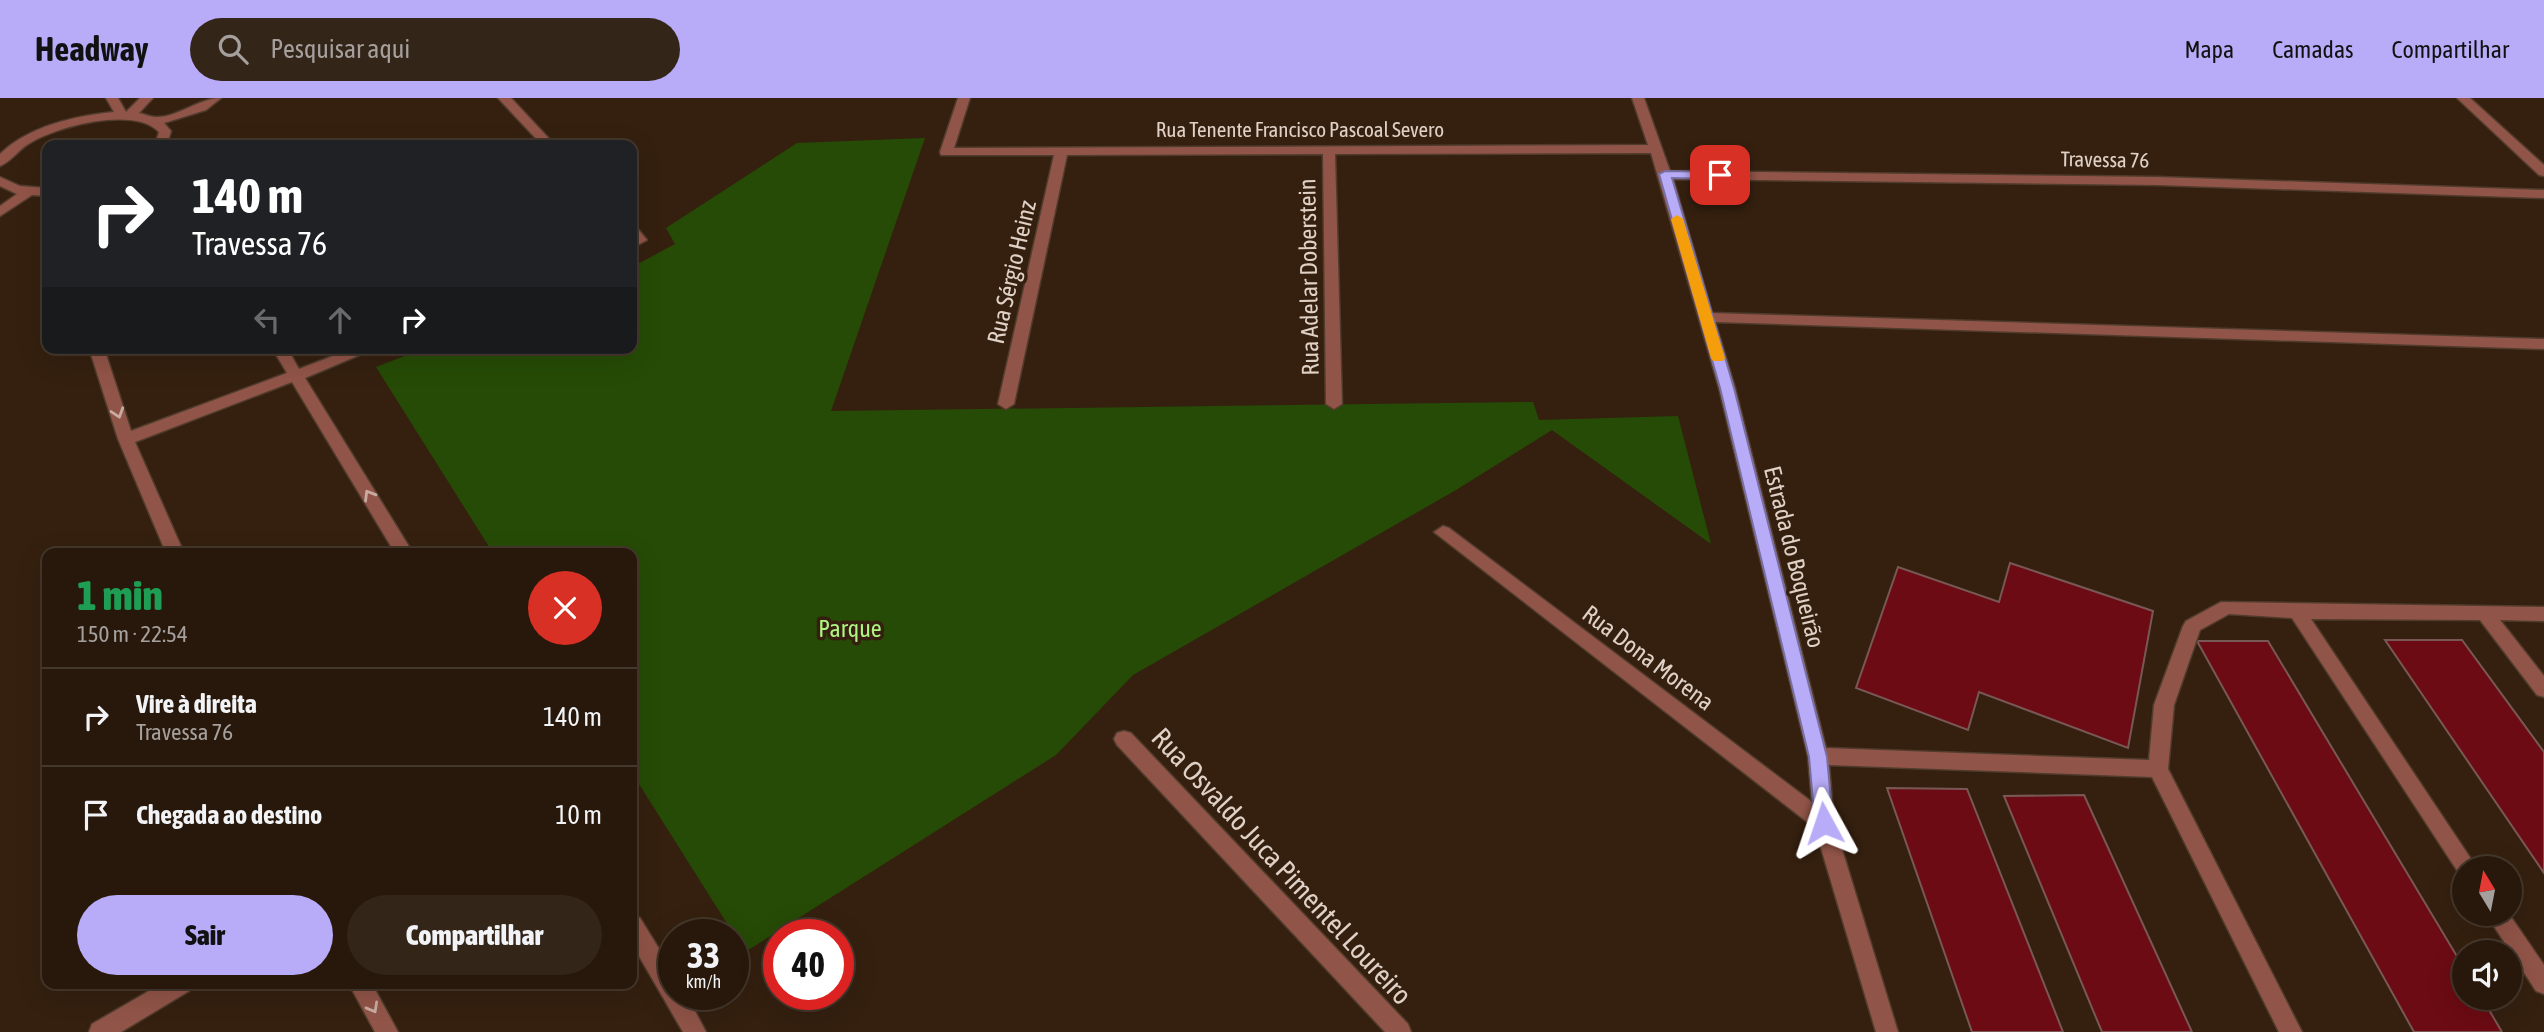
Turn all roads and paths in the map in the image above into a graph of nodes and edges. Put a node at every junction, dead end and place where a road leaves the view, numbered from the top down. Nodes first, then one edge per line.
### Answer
1 (112, 98) edge
2 (147, 98) edge
3 (215, 98) edge
4 (504, 98) edge
5 (964, 98) edge
6 (1638, 98) edge
7 (2463, 98) edge
8 (126, 114) junction
9 (158, 121) junction
10 (164, 140) edge
11 (545, 140) edge
12 (1062, 149) junction
13 (1655, 149) junction
14 (1329, 150) junction
15 (0, 162) edge
16 (2544, 172) edge
17 (1665, 174) junction
18 (0, 183) edge
19 (39, 192) edge
20 (2544, 194) edge
21 (0, 212) edge
22 (1705, 317) junction
23 (2544, 344) edge
24 (98, 354) edge
25 (283, 354) edge
26 (354, 354) edge
27 (296, 377) junction
28 (1006, 404) dead end
29 (1334, 404) dead end
30 (126, 439) junction
31 (1443, 532) dead end
32 (173, 548) edge
33 (401, 548) edge
34 (2297, 612) junction
35 (2544, 614) edge
36 (2486, 615) junction
37 (2544, 690) edge
38 (1124, 739) dead end
39 (1818, 757) junction
40 (2158, 769) junction
41 (1824, 823) junction
42 (2459, 856) edge
43 (2505, 926) edge
44 (637, 933) edge
45 (658, 968) edge
46 (2544, 984) edge
47 (173, 989) edge
48 (363, 989) edge
49 (683, 1010) edge
50 (100, 1032) edge
51 (387, 1032) edge
52 (695, 1032) edge
53 (1400, 1032) edge
54 (1887, 1032) edge
55 (2291, 1032) edge

1 - 8 street
2 - 8 street
3 - 9 street
4 - 11 street
5 - 12 street, Rua Tenente Francisco Pascoal Severo
6 - 13 street, Estrada do Boqueirão
7 - 16 street
8 - 9 street
8 - 15 street
9 - 10 street
12 - 14 street, Rua Tenente Francisco Pascoal Severo
12 - 28 street, Rua Sérgio Heinz
13 - 14 street, Rua Tenente Francisco Pascoal Severo
13 - 17 street, Estrada do Boqueirão
14 - 29 street, Rua Adelar Doberstein
17 - 20 street, Travessa 76
17 - 22 street, Estrada do Boqueirão
18 - 19 street
19 - 21 street
22 - 23 street
22 - 39 street, Estrada do Boqueirão
24 -> 30 street
25 - 27 street
26 - 27 street
27 - 30 street
33 -> 27 street
30 - 32 street
31 - 41 street, Rua Dona Morena
34 - 36 street
34 - 40 street
34 - 42 street
35 - 36 street
36 - 37 street
38 - 53 street, Rua Osvaldo Juca Pimentel Loureiro
39 - 40 street
39 - 41 street, Estrada do Boqueirão
40 - 55 street
41 - 54 street, Estrada do Boqueirão
43 - 46 street
44 - 45 street
47 - 50 street
48 -> 51 street
49 - 52 street

